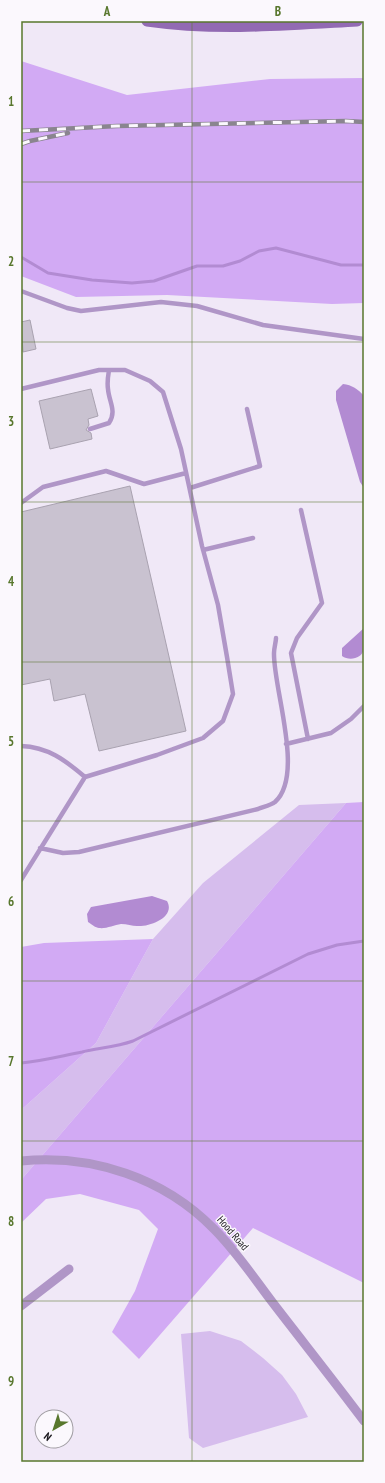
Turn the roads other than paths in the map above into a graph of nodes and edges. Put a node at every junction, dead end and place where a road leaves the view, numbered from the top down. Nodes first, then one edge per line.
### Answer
1 (147, 21) edge
2 (357, 21) edge
3 (265, 24) edge
4 (21, 291) edge
5 (364, 340) edge
6 (109, 370) junction
7 (21, 388) edge
8 (247, 409) dead end
9 (90, 429) dead end
10 (186, 474) junction
11 (190, 488) junction
12 (21, 503) edge
13 (301, 510) dead end
14 (253, 538) dead end
15 (203, 550) junction
16 (276, 638) dead end
17 (364, 706) edge
18 (308, 739) junction
19 (286, 744) junction
20 (21, 746) edge
21 (85, 777) junction
22 (40, 848) junction
23 (21, 880) edge
24 (21, 1161) edge
25 (69, 1269) dead end
26 (21, 1306) edge
27 (364, 1421) edge

1 - 3 main road
2 - 3 main road
4 - 5 lane
6 - 7 lane
6 - 9 lane
6 - 10 lane
8 - 11 lane
10 - 11 lane
10 - 12 lane
11 - 15 lane
13 - 18 lane
14 - 15 lane
15 - 21 lane
16 - 19 lane
17 - 18 lane
18 - 19 lane
19 - 22 lane
20 - 21 lane
21 - 22 lane
22 - 23 lane
24 - 27 street, Hood Road
25 - 26 street

